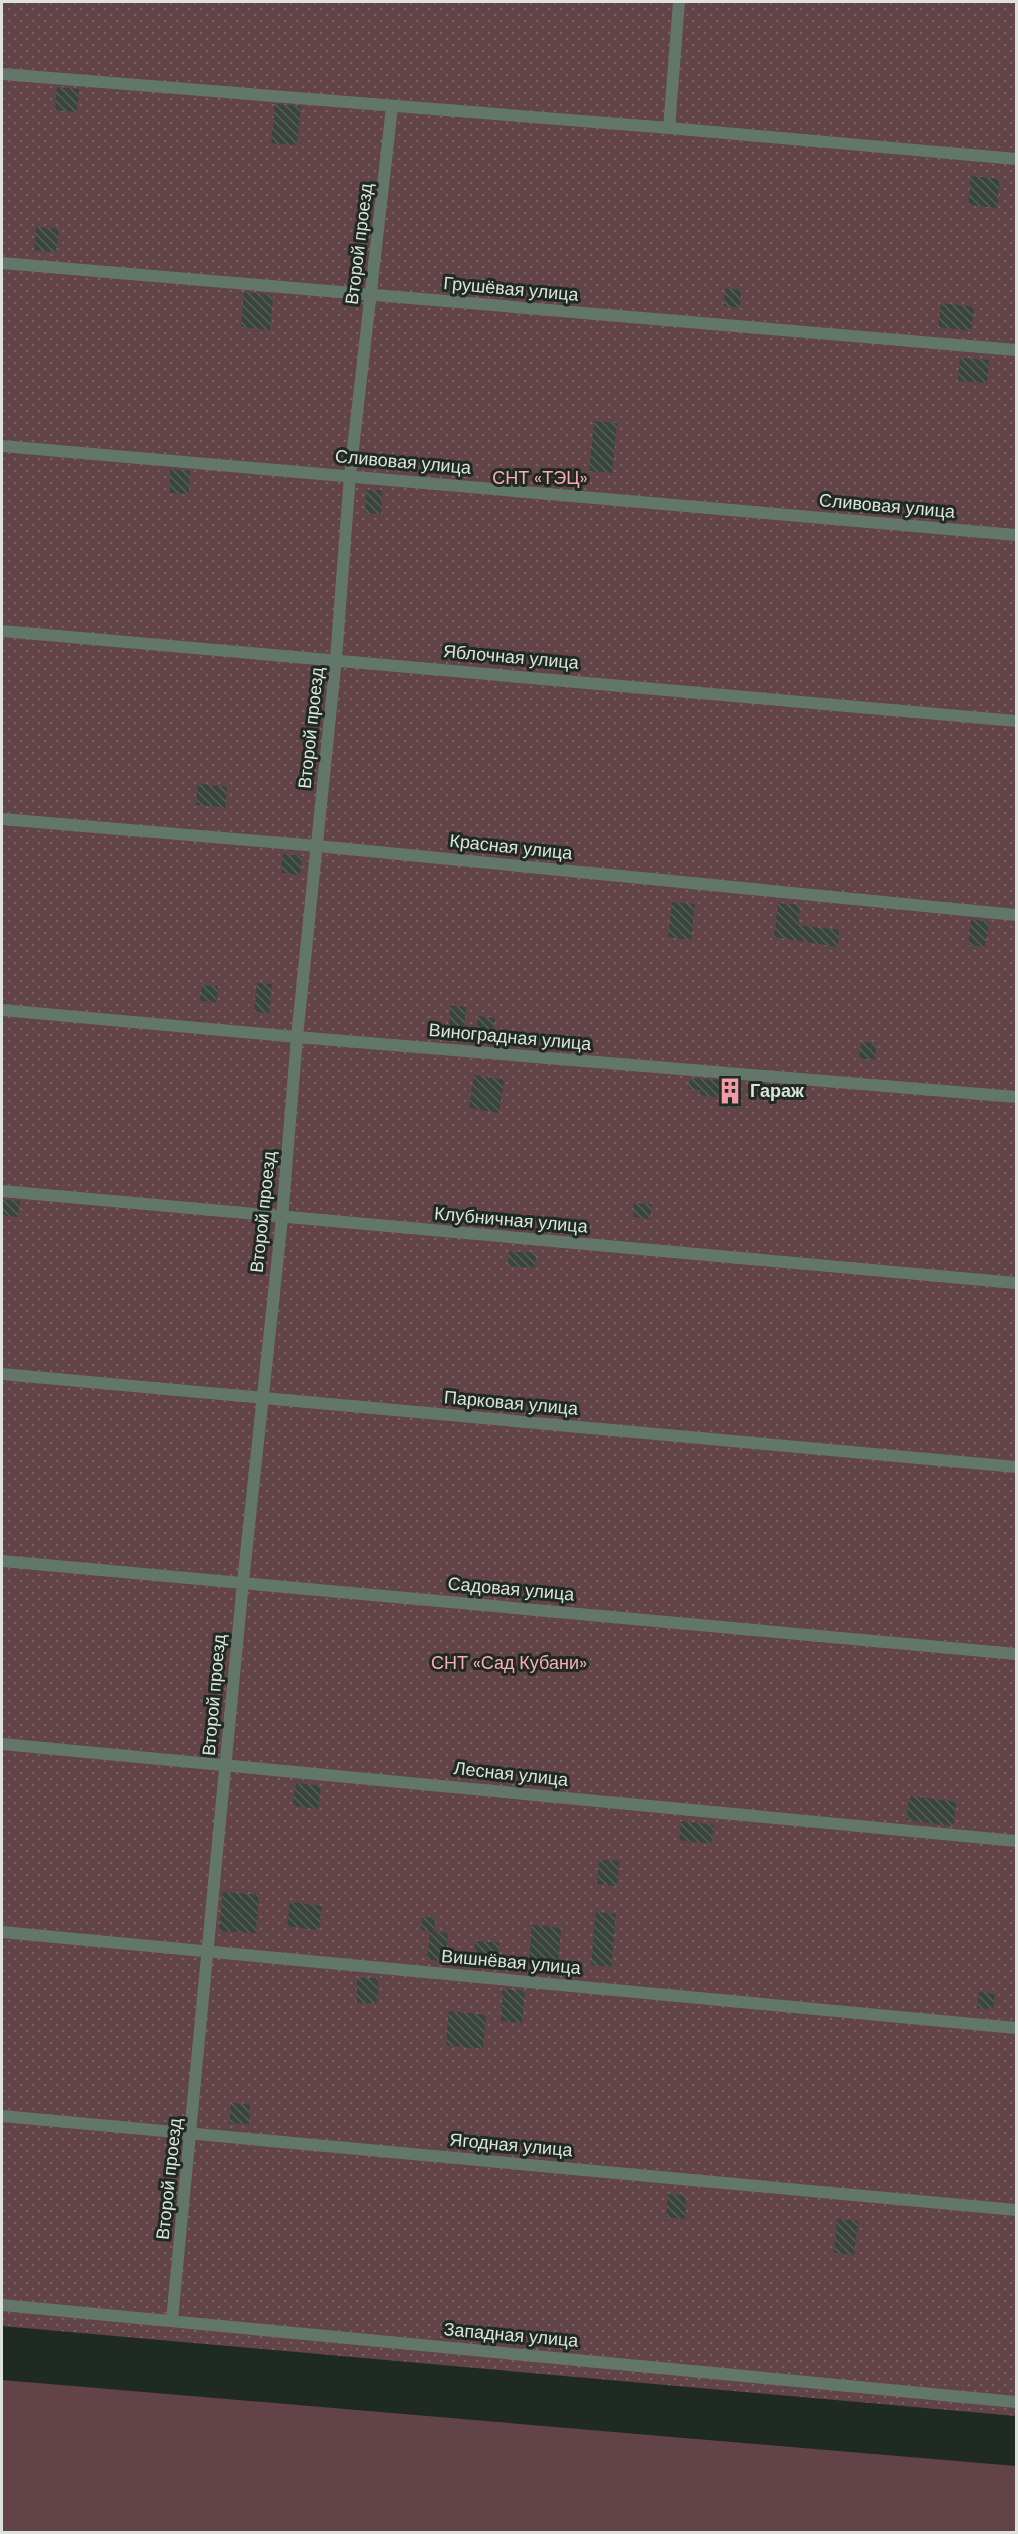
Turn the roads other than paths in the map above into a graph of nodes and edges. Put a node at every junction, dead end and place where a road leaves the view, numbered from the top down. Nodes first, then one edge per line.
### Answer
1 (679, 2) edge
2 (2, 74) edge
3 (392, 107) junction
4 (669, 128) junction
5 (1017, 159) edge
6 (2, 263) edge
7 (371, 295) junction
8 (1017, 350) edge
9 (2, 446) edge
10 (350, 475) junction
11 (1017, 535) edge
12 (2, 631) edge
13 (336, 659) junction
14 (1017, 721) edge
15 (2, 819) edge
16 (318, 846) junction
17 (1017, 915) edge
18 (2, 1010) edge
19 (297, 1037) junction
20 (1017, 1097) edge
21 (2, 1191) edge
22 (282, 1218) junction
23 (1017, 1283) edge
24 (2, 1374) edge
25 (261, 1398) junction
26 (1017, 1467) edge
27 (2, 1561) edge
28 (243, 1582) junction
29 (1017, 1654) edge
30 (2, 1744) edge
31 (225, 1764) junction
32 (1017, 1841) edge
33 (2, 1932) edge
34 (208, 1952) junction
35 (1017, 2028) edge
36 (2, 2116) edge
37 (192, 2133) junction
38 (1017, 2210) edge
39 (2, 2305) edge
40 (172, 2320) junction
41 (1017, 2402) edge

1 - 4 street
2 - 3 street
3 - 4 street
3 - 7 street, Второй проезд
4 - 5 street
6 - 7 street, Грушёвая улица
7 - 8 street, Грушёвая улица
7 - 10 street, Второй проезд
9 - 10 street, Сливовая улица
10 - 11 street, Сливовая улица
10 - 13 street, Второй проезд
12 - 13 street, Яблочная улица
13 - 14 street, Яблочная улица
13 - 16 street, Второй проезд
15 - 16 street, Красная улица
16 - 17 street, Красная улица
16 - 19 street, Второй проезд
18 - 19 street, Виноградная улица
19 - 20 street, Виноградная улица
19 - 22 street, Второй проезд
21 - 22 street, Клубничная улица
22 - 23 street, Клубничная улица
22 - 25 street, Второй проезд
24 - 25 street, Парковая улица
25 - 26 street, Парковая улица
25 - 28 street, Второй проезд
27 - 28 street, Садовая улица
28 - 29 street, Садовая улица
28 - 31 street, Второй проезд
30 - 31 street, Лесная улица
31 - 32 street, Лесная улица
31 - 34 street, Второй проезд
33 - 34 street, Вишнёвая улица
34 - 35 street, Вишнёвая улица
34 - 37 street, Второй проезд
36 - 37 street, Ягодная улица
37 - 38 street, Ягодная улица
37 - 40 street, Второй проезд
39 - 40 street, Западная улица
40 - 41 street, Западная улица

